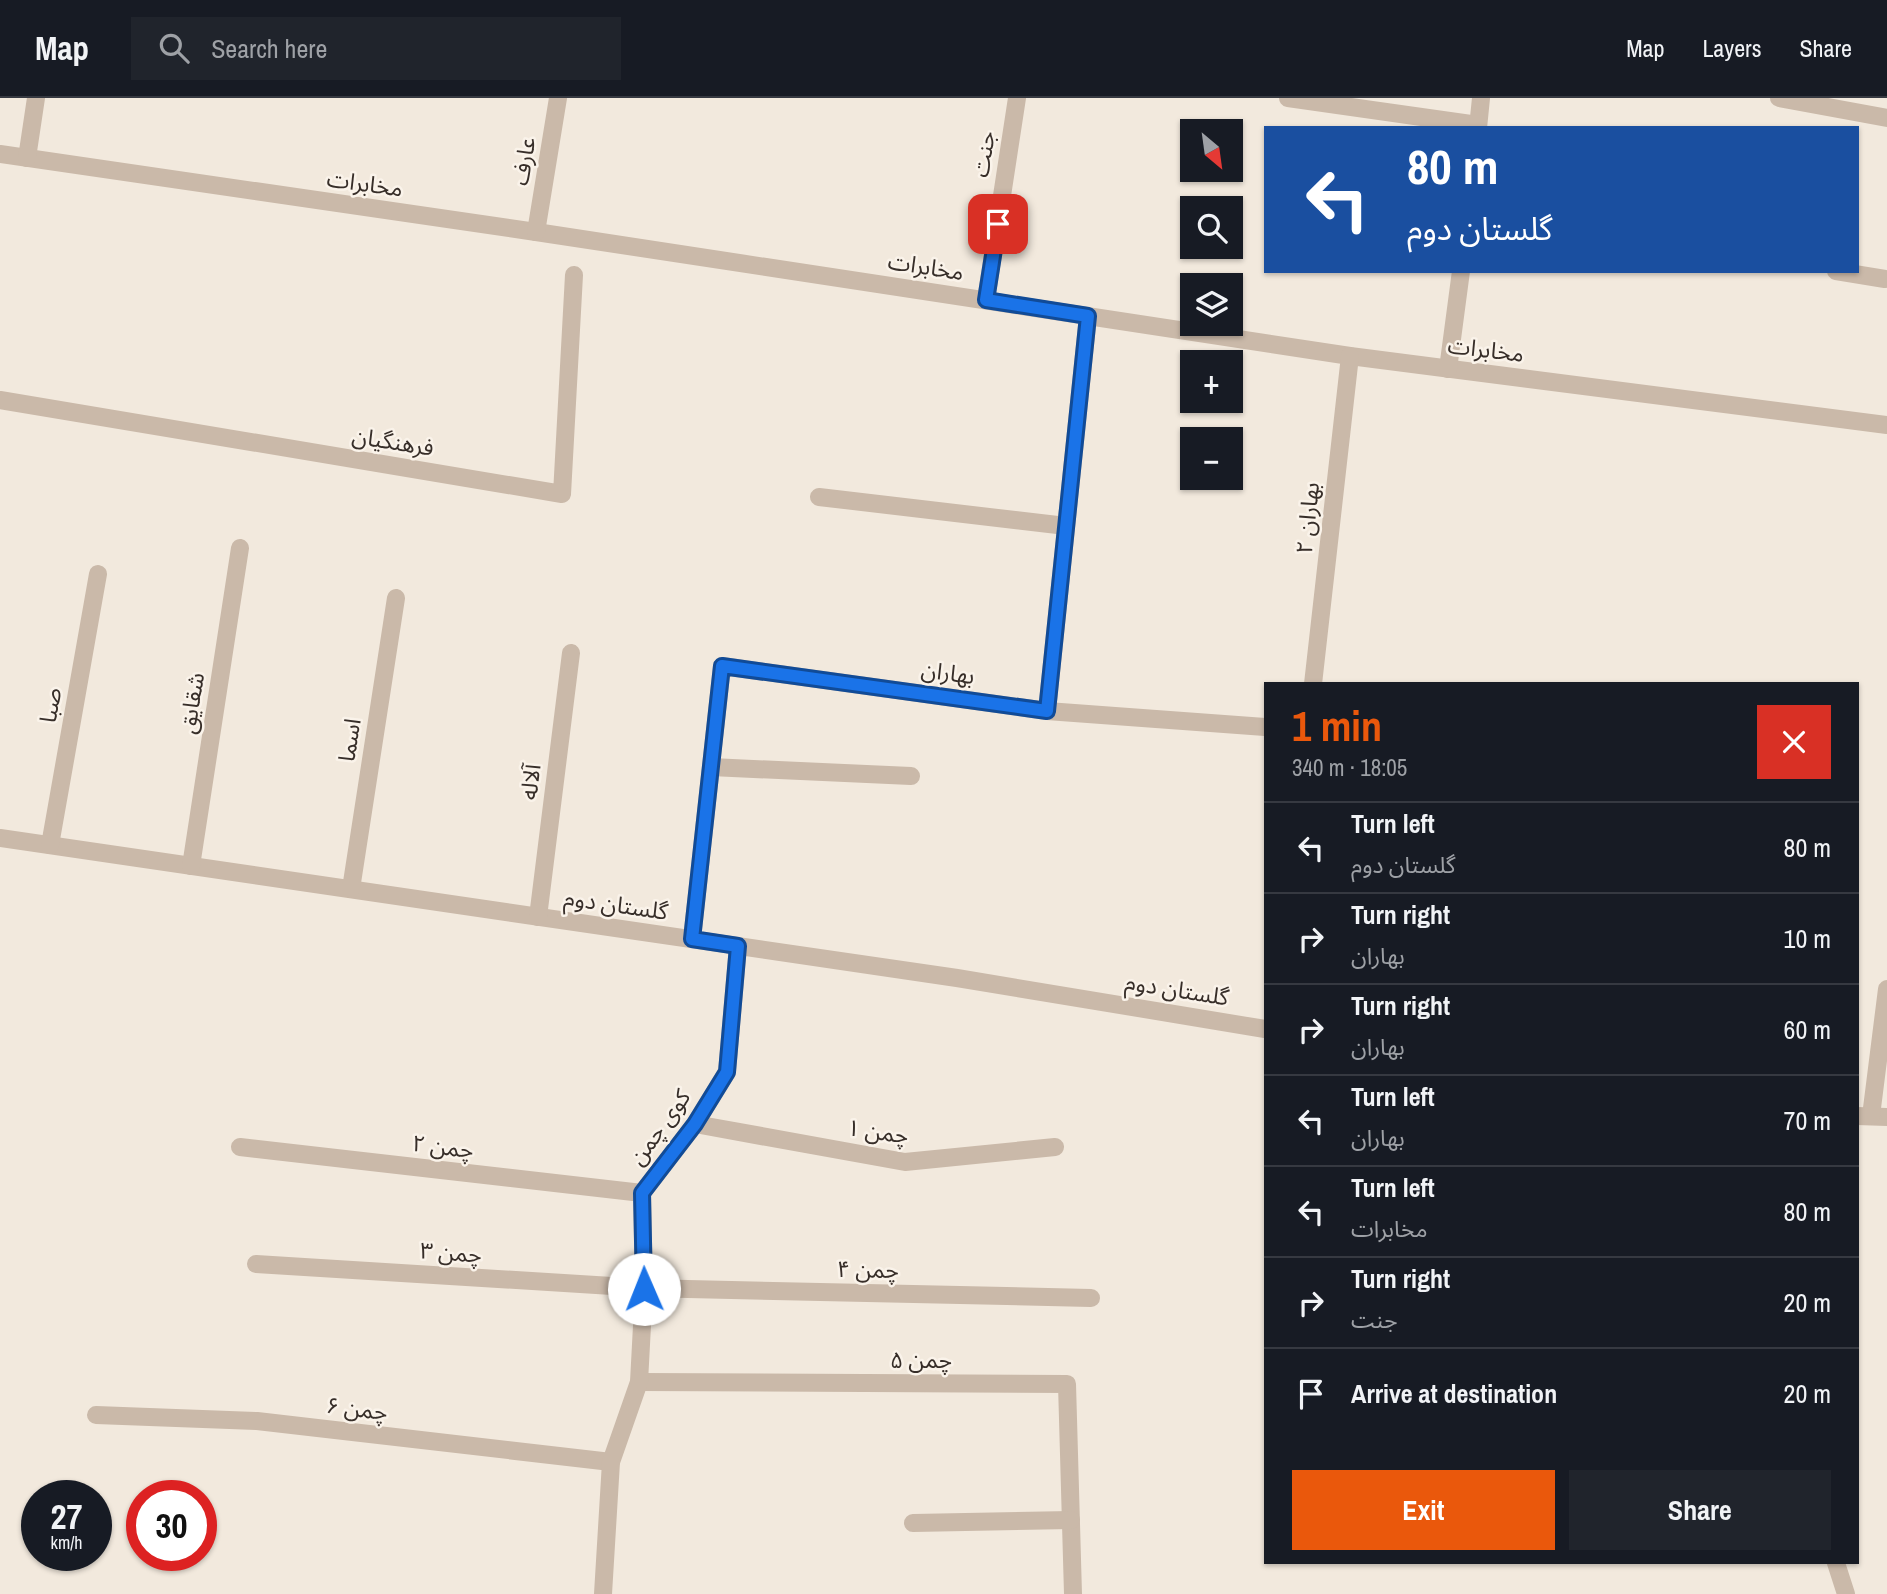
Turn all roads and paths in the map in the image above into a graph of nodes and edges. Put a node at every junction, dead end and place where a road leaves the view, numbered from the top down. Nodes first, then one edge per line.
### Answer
1 (36, 98) edge
2 (558, 98) edge
3 (1017, 98) edge
4 (1289, 98) edge
5 (1481, 98) edge
6 (1779, 98) edge
7 (1887, 118) edge
8 (1471, 126) edge
9 (1478, 126) edge
10 (0, 153) edge
11 (27, 158) junction
12 (536, 233) junction
13 (1461, 273) edge
14 (1848, 273) edge
15 (574, 275) dead end
16 (1885, 279) edge
17 (986, 300) junction
18 (1088, 316) junction
19 (1350, 356) junction
20 (1448, 369) junction
21 (0, 400) edge
22 (1887, 425) edge
23 (820, 497) dead end
24 (1066, 526) junction
25 (240, 548) dead end
26 (98, 574) dead end
27 (396, 598) dead end
28 (571, 653) dead end
29 (1313, 682) edge
30 (1047, 711) junction
31 (1264, 727) edge
32 (711, 767) junction
33 (911, 776) dead end
34 (0, 838) edge
35 (50, 845) junction
36 (191, 866) junction
37 (351, 889) junction
38 (538, 917) junction
39 (692, 939) junction
40 (738, 946) junction
41 (1887, 989) edge
42 (1264, 1028) edge
43 (1872, 1116) edge
44 (695, 1124) junction
45 (240, 1147) dead end
46 (1055, 1147) dead end
47 (642, 1193) junction
48 (256, 1264) dead end
49 (644, 1289) junction
50 (1091, 1298) dead end
51 (639, 1382) junction
52 (96, 1415) dead end
53 (611, 1462) junction
54 (1071, 1520) junction
55 (913, 1523) dead end
56 (1836, 1564) edge
57 (603, 1594) edge
58 (1073, 1594) edge
59 (1846, 1594) edge

1 - 11 street
2 - 12 street, عارف
3 - 17 street, جنت
4 - 8 street
5 - 9 street
6 - 7 street
10 - 11 street, مخابرات
11 - 12 street, مخابرات
12 - 17 street, مخابرات
13 - 20 street
14 - 16 street
15 - 21 street, فرهنگیان
17 - 18 street, مخابرات
18 - 19 street, مخابرات
18 - 24 street
19 - 20 street, مخابرات
19 - 29 street, بهاران ۲
20 - 22 street, مخابرات
23 - 24 street
24 - 30 street
25 - 36 street, شقایق
26 - 35 street, صبا
27 - 37 street, اسما
28 - 38 street, آلاله
30 - 31 street
30 - 32 street, بهاران
32 - 33 street
32 - 39 street, بهاران
34 - 35 street, گلستان دوم
35 - 36 street, گلستان دوم
36 - 37 street, گلستان دوم
37 - 38 street, گلستان دوم
38 - 39 street, گلستان دوم
39 - 40 street, گلستان دوم
40 - 42 street, گلستان دوم
40 - 44 street, کوی چمن
41 - 43 street
44 - 46 street, چمن ۱
44 - 47 street, کوی چمن
45 - 47 street, چمن ۲
47 - 49 street, کوی چمن
48 - 49 street, چمن ۳
49 - 50 street, چمن ۴
49 - 51 street, کوی چمن
51 - 53 street, کوی چمن
51 - 54 street, چمن ۵
52 - 53 street, چمن ۶
53 - 57 street, کوی چمن
54 - 55 street
54 - 58 street, چمن ۵
56 - 59 street

